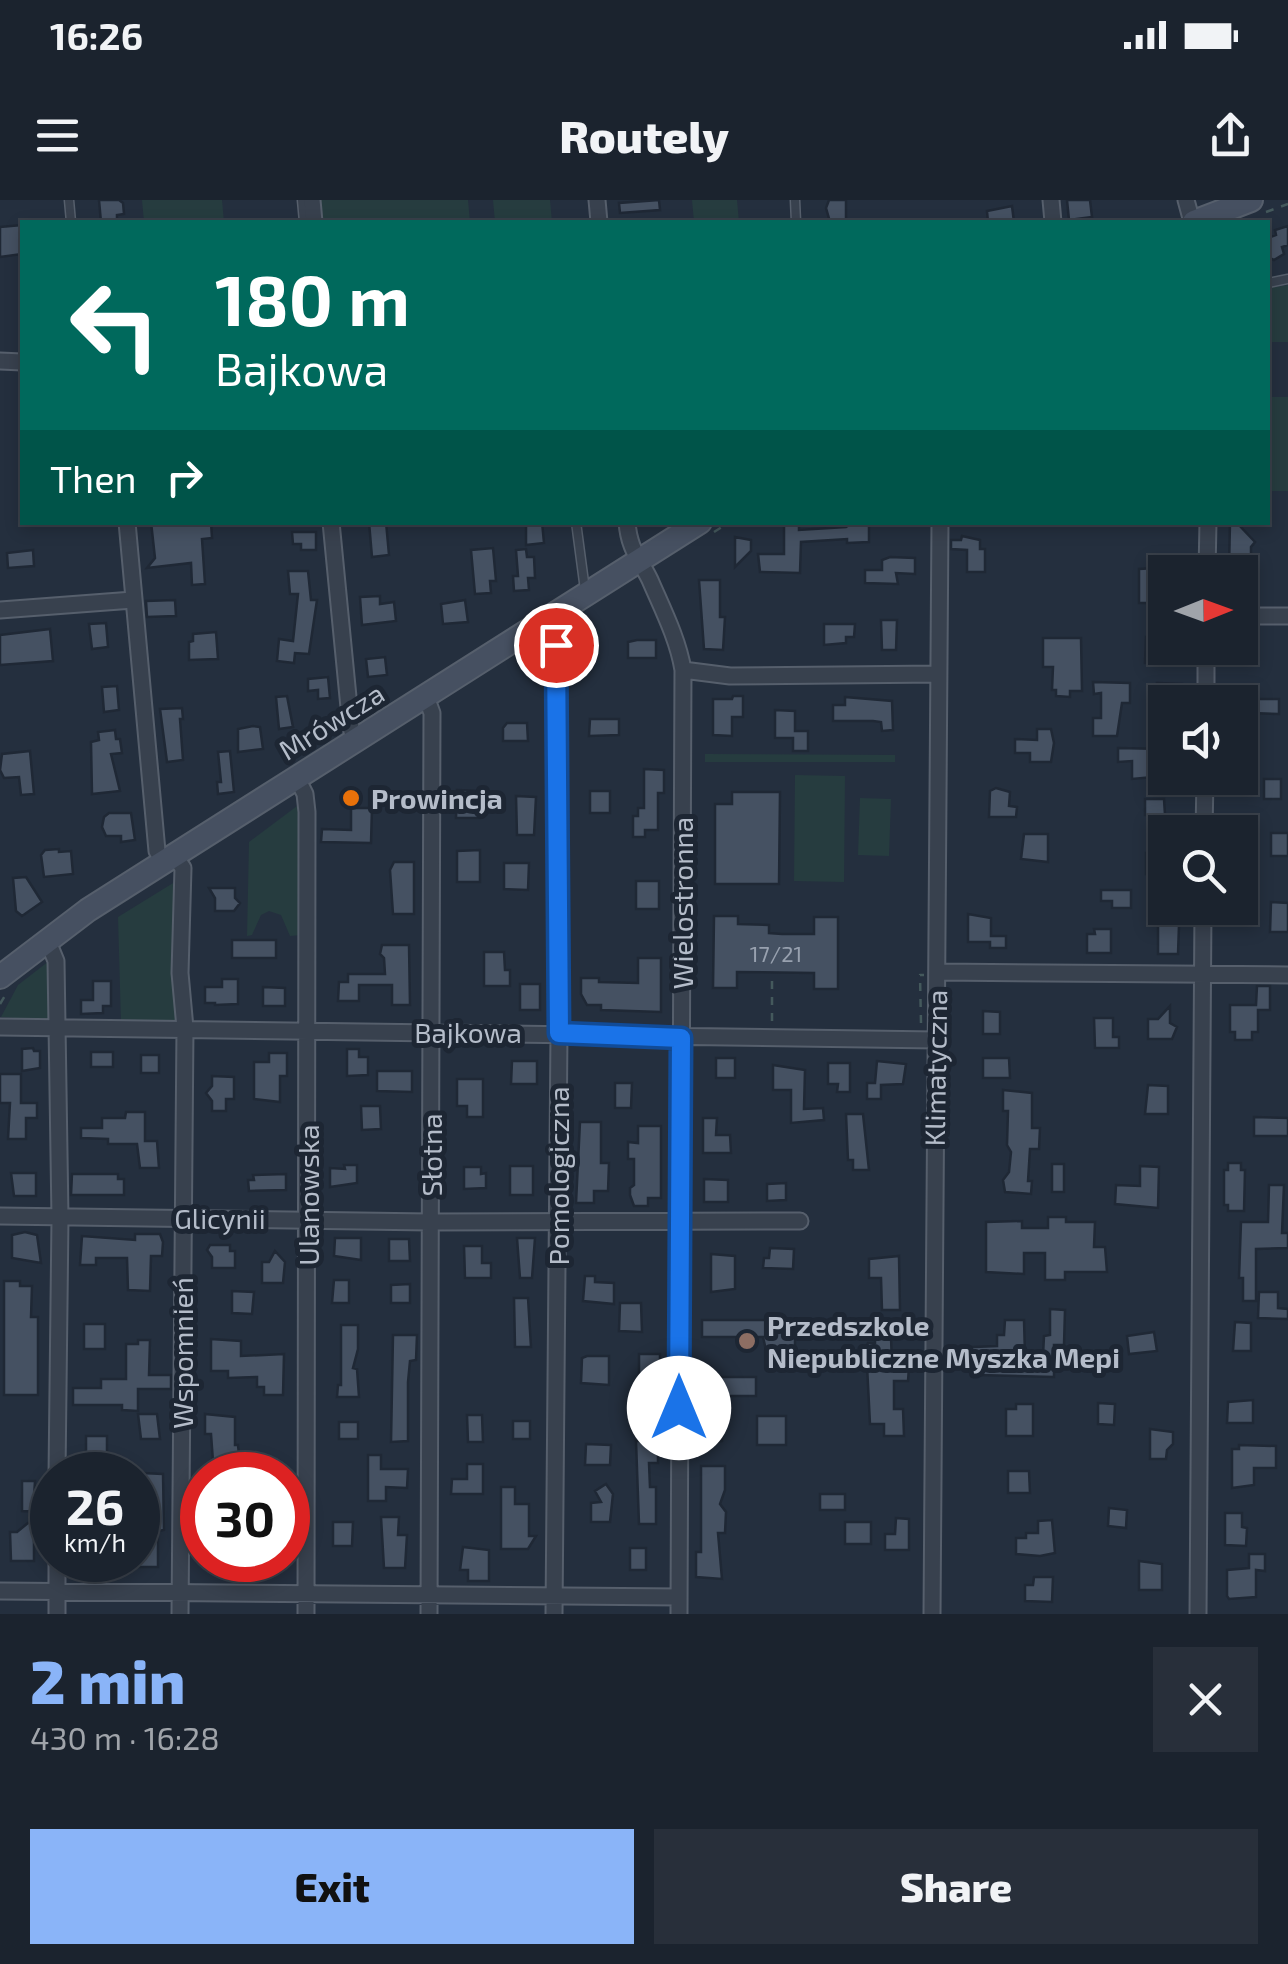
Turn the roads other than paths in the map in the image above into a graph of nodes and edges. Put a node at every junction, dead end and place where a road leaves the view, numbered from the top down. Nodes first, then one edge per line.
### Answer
1 (1241, 206) edge
2 (1199, 220) edge
3 (127, 525) edge
4 (331, 525) edge
5 (576, 525) edge
6 (626, 525) edge
7 (695, 525) edge
8 (940, 525) edge
9 (1208, 525) edge
10 (1208, 555) edge
11 (639, 560) junction
12 (587, 594) junction
13 (134, 600) junction
14 (0, 610) edge
15 (1258, 616) edge
16 (1288, 616) edge
17 (549, 618) junction
18 (682, 670) junction
19 (938, 674) junction
20 (426, 696) junction
21 (356, 742) junction
22 (297, 778) junction
23 (168, 859) junction
24 (1203, 925) edge
25 (48, 939) junction
26 (936, 972) junction
27 (1202, 975) junction
28 (1288, 976) edge
29 (0, 977) edge
30 (0, 1027) edge
31 (184, 1028) junction
32 (57, 1029) junction
33 (308, 1030) junction
34 (431, 1032) junction
35 (559, 1033) junction
36 (681, 1038) junction
37 (936, 1040) junction
38 (0, 1216) edge
39 (60, 1218) junction
40 (182, 1218) junction
41 (308, 1218) junction
42 (680, 1220) junction
43 (800, 1221) dead end
44 (430, 1222) junction
45 (558, 1222) junction
46 (58, 1452) edge
47 (57, 1582) edge
48 (0, 1592) edge
49 (57, 1593) junction
50 (180, 1594) junction
51 (306, 1594) junction
52 (430, 1595) junction
53 (554, 1606) edge
54 (679, 1606) edge
55 (57, 1614) edge
56 (180, 1614) edge
57 (306, 1614) edge
58 (430, 1614) edge
59 (932, 1614) edge
60 (1198, 1614) edge

1 - 2 street
3 - 13 street, Wspomnień
4 - 21 street
5 - 12 lane
6 - 11 street, Wielostronna
7 - 11 street, Mrówcza
8 - 19 street, Klimatyczna
9 - 10 street
11 - 12 street, Mrówcza
11 - 18 street, Wielostronna
12 - 17 street, Mrówcza
13 - 14 street
13 - 23 street, Wspomnień
15 - 16 street
17 - 20 street, Mrówcza
17 - 35 street, Pomologiczna
18 - 19 street
18 - 36 street, Wielostronna
19 - 26 street, Klimatyczna
20 - 21 street, Mrówcza
20 - 34 street, Słotna
21 - 22 street, Mrówcza
22 - 23 street, Mrówcza
22 - 33 street, Ulanowska
23 - 25 street, Mrówcza
23 - 31 street, Wspomnień
24 - 27 street
25 - 29 street, Mrówcza
25 - 32 street
26 - 27 street
26 - 37 street, Klimatyczna
27 - 28 street
27 - 60 street
30 - 32 street, Bajkowa
31 - 32 street, Bajkowa
31 - 33 street, Bajkowa
31 - 40 street, Wspomnień
32 - 39 street
33 - 34 street, Bajkowa
33 - 41 street, Ulanowska
34 - 35 street, Bajkowa
34 - 44 street, Słotna
35 - 36 street, Bajkowa
35 - 45 street, Pomologiczna
36 - 37 street, Bajkowa
36 - 42 street, Wielostronna
37 - 59 street, Klimatyczna
38 - 39 street, Glicynii
39 - 40 street, Glicynii
39 - 46 street
40 - 41 street, Glicynii
40 - 50 street, Wspomnień
41 - 44 street, Glicynii
41 - 51 street, Ulanowska
42 - 43 street, Glicynii
42 - 45 street, Glicynii
42 - 54 street, Wielostronna
44 - 45 street, Glicynii
44 - 52 street, Słotna
45 - 53 street, Pomologiczna
47 - 49 street
48 - 49 street
49 - 50 street
49 - 55 street
50 - 51 street
50 - 56 street, Wspomnień
51 - 52 street
51 - 57 street, Ulanowska
52 - 53 street
52 - 58 street, Słotna
53 - 54 street

